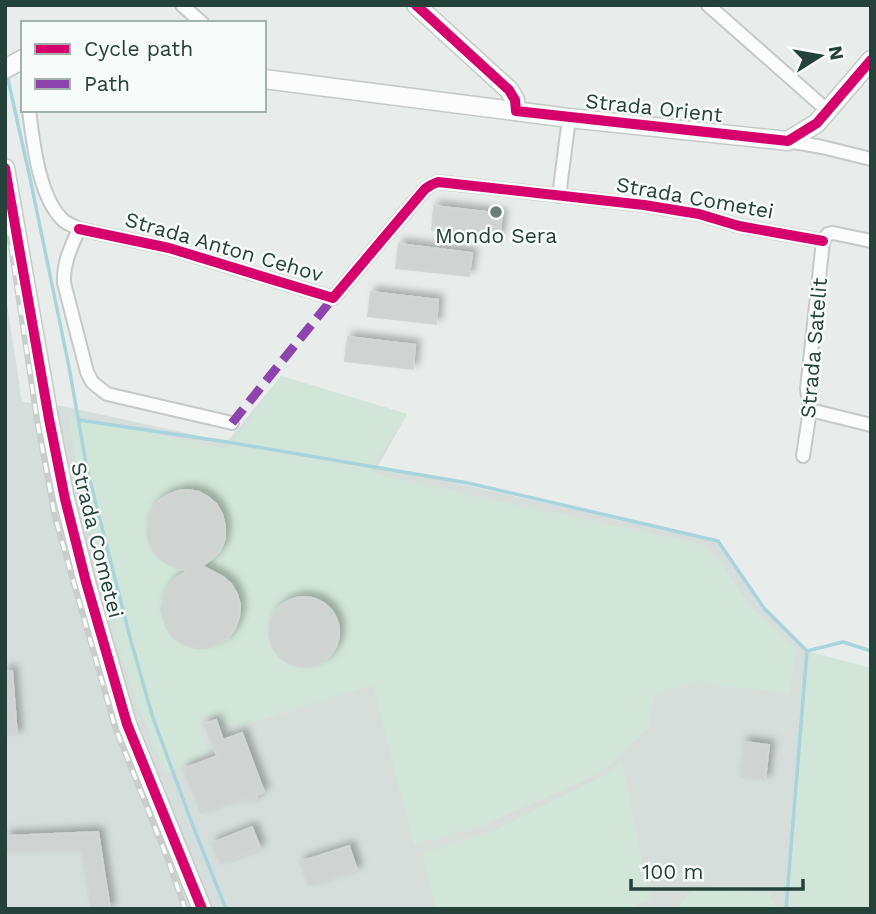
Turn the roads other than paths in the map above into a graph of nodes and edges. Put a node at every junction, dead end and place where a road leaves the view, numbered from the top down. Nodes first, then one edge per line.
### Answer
1 (182, 5) edge
2 (416, 5) edge
3 (708, 5) edge
4 (200, 21) edge
5 (871, 60) edge
6 (266, 79) edge
7 (516, 111) junction
8 (828, 111) junction
9 (29, 112) edge
10 (569, 118) junction
11 (788, 141) junction
12 (871, 159) edge
13 (5, 168) edge
14 (559, 195) junction
15 (79, 229) junction
16 (823, 241) junction
17 (871, 241) edge
18 (810, 410) junction
19 (232, 423) dead end
20 (871, 425) edge
21 (803, 456) dead end
22 (202, 909) edge

1 - 4 street
2 - 7 street
3 - 8 street
5 - 8 street
6 - 7 street, Strada Orient
7 - 10 street, Strada Orient
8 - 11 street
9 - 15 street
10 - 11 street, Strada Orient
10 - 14 street
11 - 12 street, Strada Orient
13 - 22 street, Strada Cometei
14 - 15 street, Strada Anton Cehov
14 - 16 street, Strada Cometei
15 - 19 street
16 - 17 street, Strada Cometei
16 - 18 street, Strada Satelit
18 - 20 street
18 - 21 street, Strada Satelit

